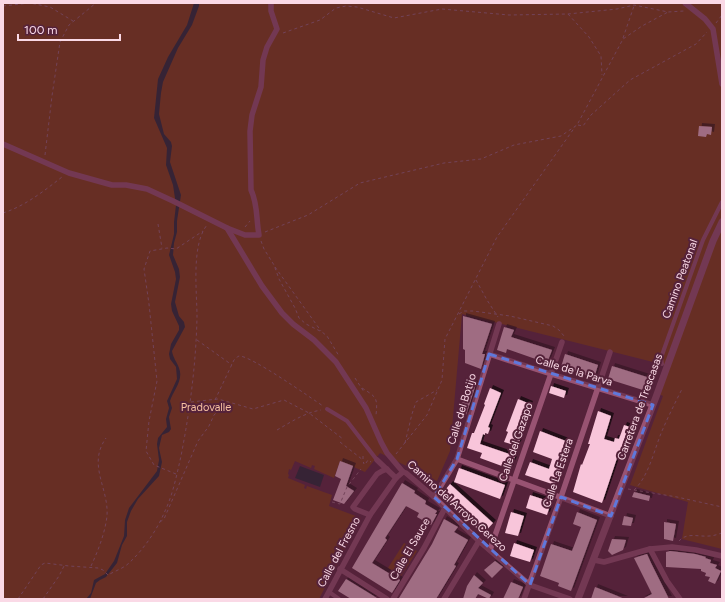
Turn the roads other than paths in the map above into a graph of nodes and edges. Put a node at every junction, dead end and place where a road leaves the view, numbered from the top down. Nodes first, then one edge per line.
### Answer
1 (271, 3) edge
2 (685, 3) edge
3 (722, 84) edge
4 (3, 144) edge
5 (722, 202) edge
6 (722, 222) edge
7 (226, 228) junction
8 (499, 324) road end
9 (562, 342) road end
10 (610, 352) dead end
11 (490, 354) junction
12 (662, 364) dead end
13 (551, 374) junction
14 (598, 389) junction
15 (653, 406) junction
16 (327, 409) road end
17 (457, 459) junction
18 (375, 462) joint
19 (387, 470) junction
20 (403, 472) junction
21 (396, 478) junction
22 (514, 480) junction
23 (434, 497) junction
24 (561, 497) junction
25 (445, 508) junction
26 (370, 514) junction
27 (611, 516) junction
28 (479, 541) junction
29 (650, 549) junction
30 (490, 550) junction
31 (722, 556) edge
32 (594, 560) junction
33 (340, 569) junction
34 (530, 585) junction
35 (329, 592) junction
36 (325, 599) edge
37 (339, 599) edge
38 (387, 599) edge
39 (392, 599) edge
40 (444, 599) edge
41 (524, 599) edge
42 (570, 599) edge
43 (578, 599) edge
44 (680, 599) edge

1 - 7 street, Camino del Arroyo Cerezo
2 - 3 street
4 - 7 street, Camino del Arroyo Cerezo
5 - 12 street, Camino Peatonal
6 - 15 street, Carretera de Trescasas
7 - 20 street, Camino del Arroyo Cerezo
8 - 11 street, Calle del Botijo
9 - 13 street, Calle del Gazapo
10 - 14 street, Calle La Estera
11 - 13 street, Calle de la Parva
11 - 17 street, Calle del Botijo
13 - 14 street, Calle de la Parva
13 - 22 street, Calle del Gazapo
14 - 15 street, Calle de la Parva
14 - 24 street, Calle La Estera
15 - 27 street, Carretera de Trescasas
16 - 18 street
17 - 22 street
17 - 23 street, Calle del Botijo
18 - 19 street
19 - 21 street
19 - 26 street, Calle del Fresno
20 - 21 street, Calle del Fresno
20 - 23 street, Camino del Arroyo Cerezo
21 - 26 street, Calle del Fresno
22 - 24 street
22 - 30 street, Calle del Gazapo
23 - 25 street, Camino del Arroyo Cerezo
24 - 27 street
24 - 34 street, Calle La Estera
25 - 28 street, Camino del Arroyo Cerezo
25 - 39 street, Calle El Sauce
26 - 33 street, Calle del Fresno
27 - 32 street, Carretera de Trescasas
28 - 30 street, Camino del Arroyo Cerezo
28 - 40 street
29 - 31 street
29 - 32 street
29 - 44 street
30 - 34 street, Camino del Arroyo Cerezo
32 - 43 street, Carretera de Trescasas
33 - 35 street, Calle del Fresno
33 - 38 street
34 - 41 street, Calle La Estera
34 - 42 street, Camino del Arroyo Cerezo
35 - 36 street, Calle del Fresno
35 - 37 street

